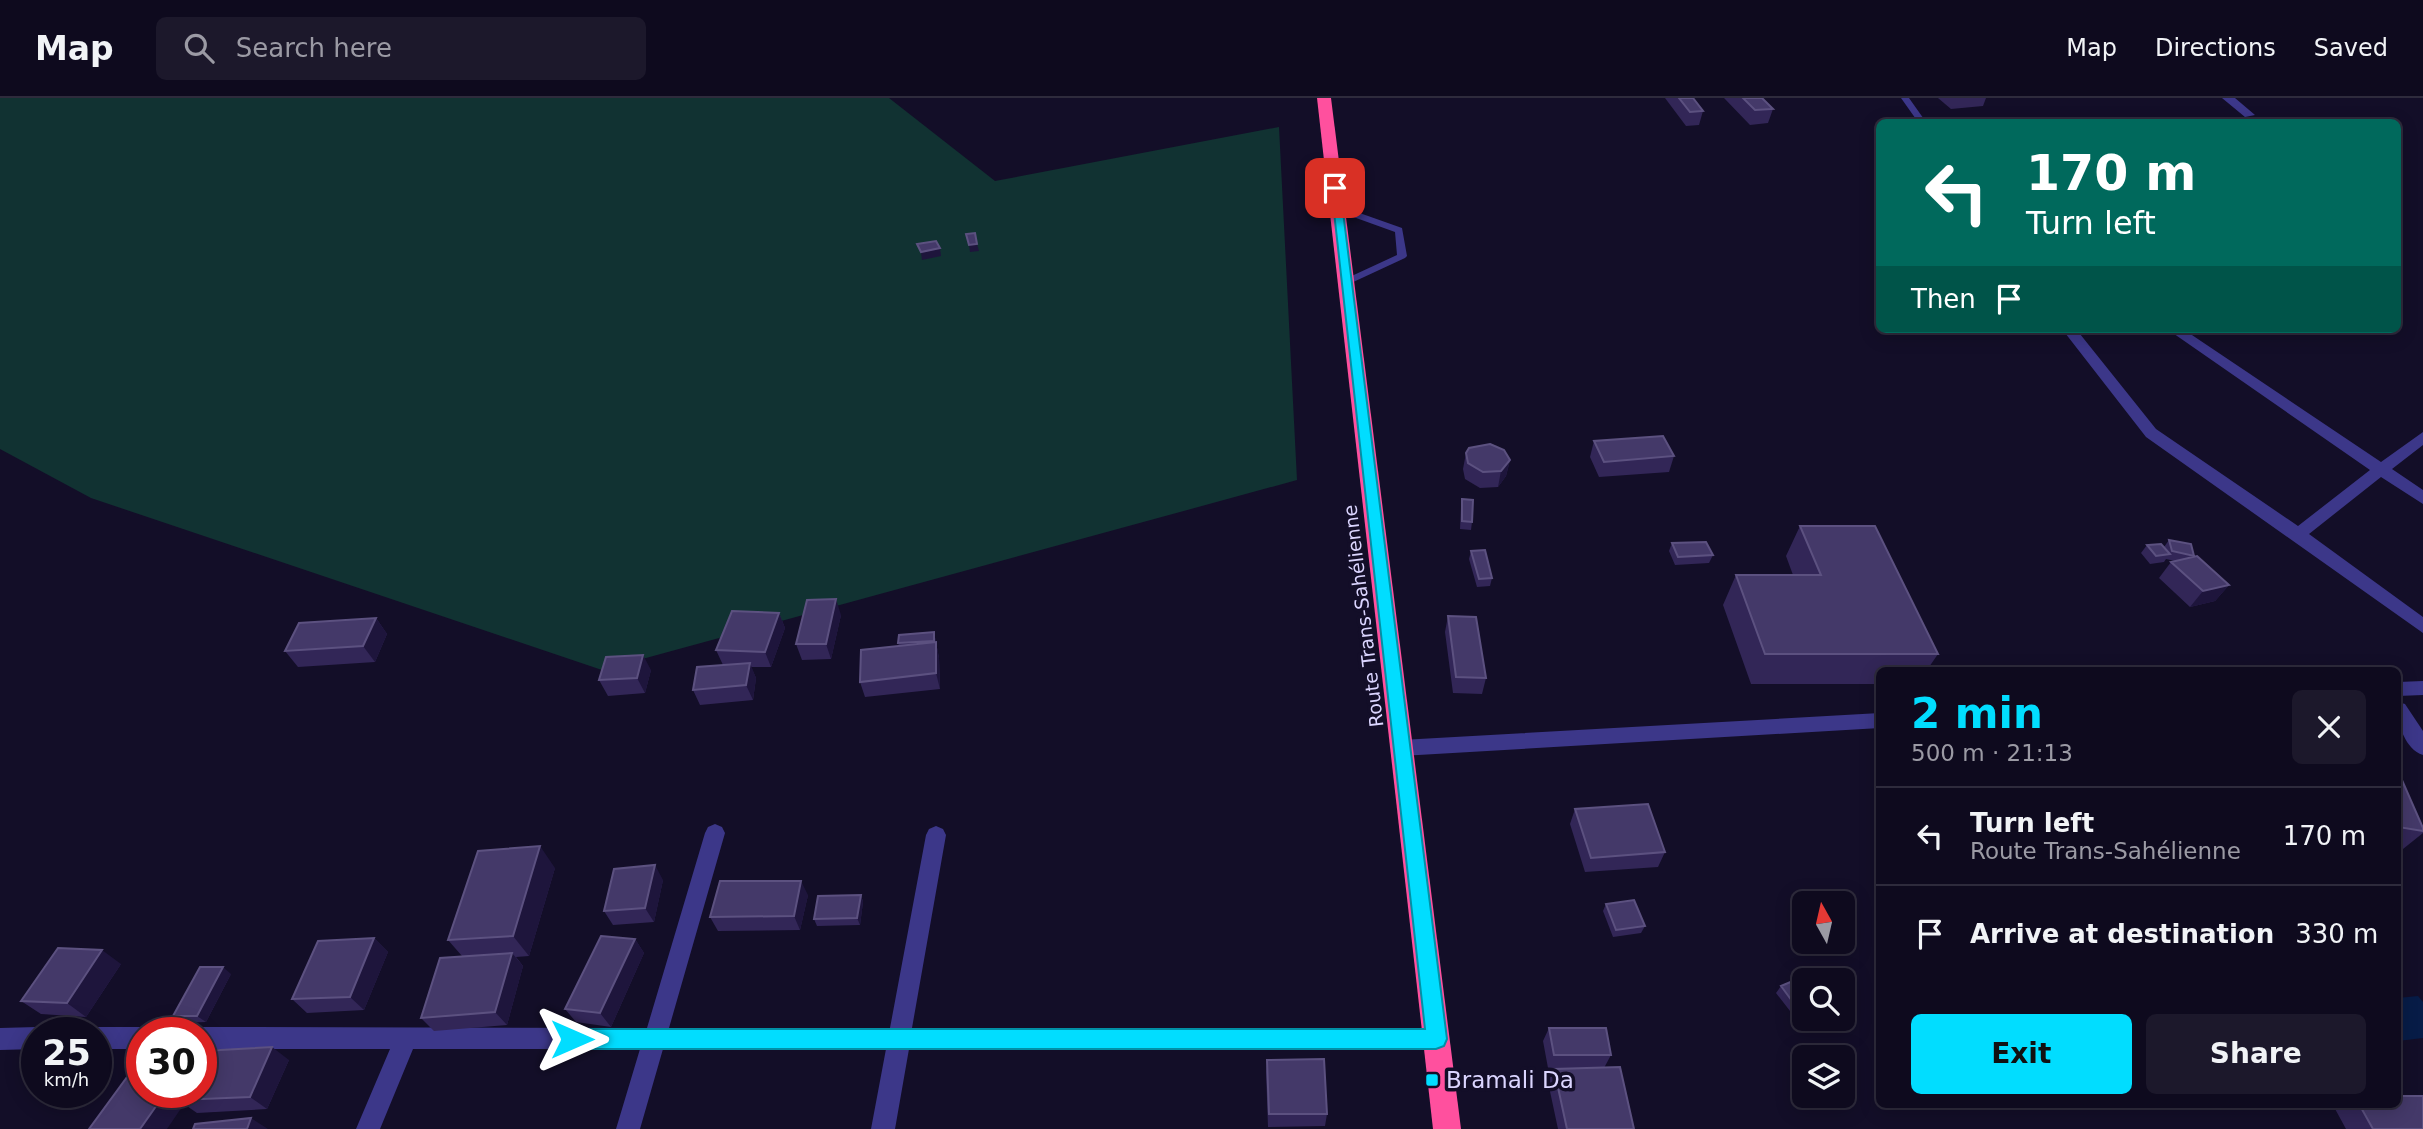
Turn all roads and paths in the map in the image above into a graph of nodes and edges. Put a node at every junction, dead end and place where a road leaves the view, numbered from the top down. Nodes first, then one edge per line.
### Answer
1 (1324, 98) edge
2 (1905, 98) edge
3 (2228, 98) edge
4 (2249, 116) dead end
5 (1920, 119) edge
6 (1337, 208) junction
7 (1346, 282) junction
8 (2072, 333) edge
9 (2180, 333) edge
10 (2423, 437) edge
11 (2383, 470) junction
12 (2423, 498) edge
13 (2298, 534) junction
14 (2423, 626) edge
15 (2423, 688) edge
16 (2401, 690) edge
17 (2401, 714) edge
18 (1876, 720) edge
19 (2423, 747) edge
20 (1401, 748) junction
21 (715, 833) dead end
22 (936, 835) dead end
23 (0, 1038) edge
24 (21, 1038) edge
25 (217, 1038) edge
26 (407, 1039) junction
27 (654, 1039) junction
28 (899, 1039) junction
29 (1436, 1039) junction
30 (368, 1129) edge
31 (628, 1129) edge
32 (883, 1129) edge
33 (1447, 1129) edge

1 - 6 highway, Route Trans-Sahélienne
2 - 5 lane
3 - 4 street
6 - 7 highway, Route Trans-Sahélienne
6 - 7 lane
7 - 20 highway, Route Trans-Sahélienne
8 - 13 street
9 - 11 street
10 - 11 street
11 - 12 street
11 - 13 street
13 - 14 street
15 - 16 street
17 - 19 street
18 - 20 street
20 - 29 highway, Route Trans-Sahélienne
21 - 27 street
22 - 28 street
23 - 24 street
25 - 26 street
26 - 27 street
26 - 30 street
27 - 28 street
27 - 31 street
28 - 29 street
28 - 32 street
29 - 33 highway, Route Trans-Sahélienne

